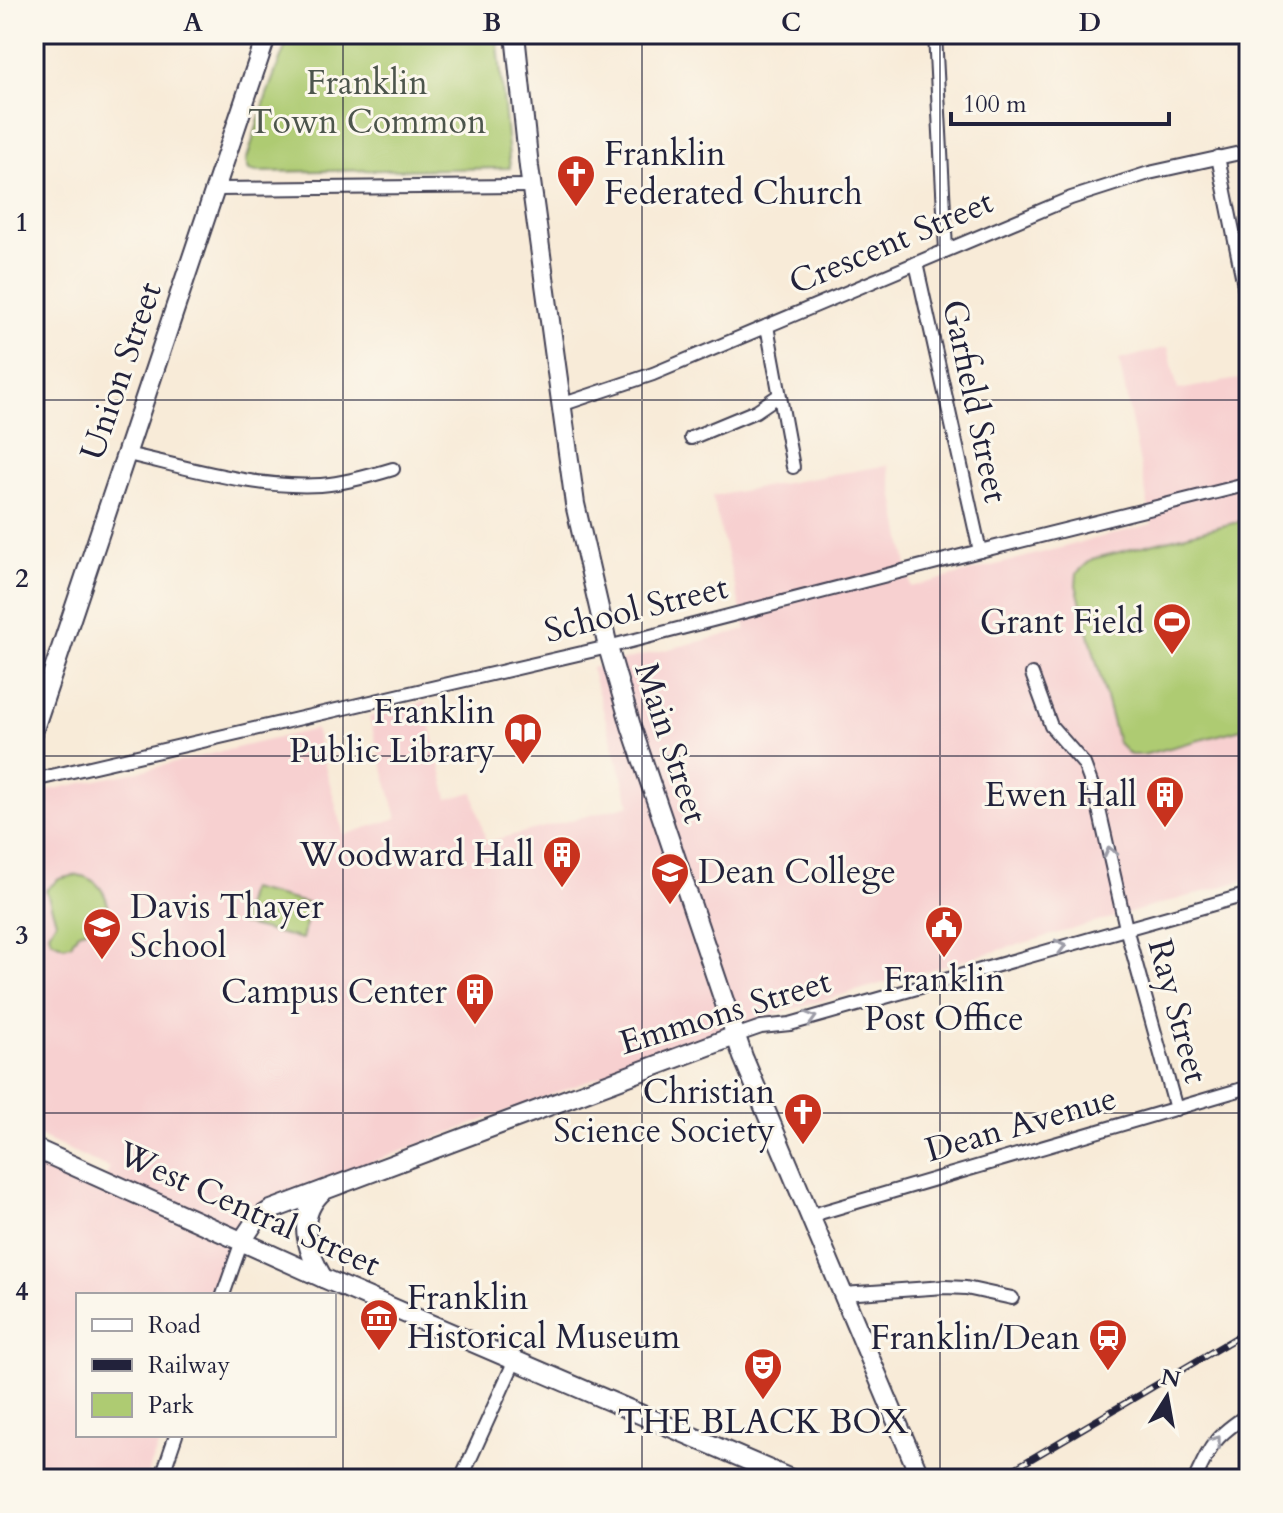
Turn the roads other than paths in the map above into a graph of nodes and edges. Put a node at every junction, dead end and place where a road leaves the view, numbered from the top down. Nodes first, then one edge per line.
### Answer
1 (267, 34) edge
2 (515, 34) edge
3 (935, 34) edge
4 (1249, 151) edge
5 (1218, 157) junction
6 (532, 186) junction
7 (218, 189) junction
8 (946, 250) junction
9 (916, 263) junction
10 (1249, 310) edge
11 (767, 326) junction
12 (778, 396) junction
13 (561, 405) junction
14 (691, 438) dead end
15 (127, 454) junction
16 (793, 467) dead end
17 (393, 469) dead end
18 (1249, 484) edge
19 (980, 551) junction
20 (608, 647) junction
21 (1032, 674) dead end
22 (34, 729) edge
23 (34, 780) edge
24 (1249, 894) edge
25 (1126, 928) junction
26 (735, 1036) junction
27 (1249, 1087) edge
28 (1176, 1109) junction
29 (34, 1148) edge
30 (323, 1191) junction
31 (809, 1216) junction
32 (242, 1241) junction
33 (323, 1278) junction
34 (224, 1293) edge
35 (843, 1294) junction
36 (1012, 1298) dead end
37 (515, 1360) junction
38 (1249, 1414) edge
39 (175, 1437) edge
40 (907, 1448) junction
41 (161, 1479) edge
42 (461, 1479) edge
43 (791, 1479) edge
44 (908, 1479) edge
45 (921, 1479) edge
46 (1195, 1479) edge

1 - 7 main road, Union Street
2 - 6 main road, Main Street
3 - 8 street
4 - 5 street, Crescent Street
5 - 8 street, Crescent Street
5 - 10 street
6 - 7 street
6 - 13 main road, Main Street
7 - 15 main road, Union Street
8 - 9 street, Crescent Street
9 - 11 street, Crescent Street
9 - 19 street, Garfield Street
11 - 12 street
11 - 13 street, Crescent Street
12 - 14 street
12 - 16 street
13 - 20 main road, Main Street
15 - 17 street
15 - 22 main road, Union Street
18 - 19 street, School Street
19 - 20 street, School Street
20 - 23 street, School Street
20 - 26 main road, Main Street
25 -> 21 street, Ray Street
24 - 25 street, Emmons Street
26 -> 25 street, Emmons Street
25 - 28 street, Ray Street
26 - 30 main road, Emmons Street
26 - 31 main road, Main Street
27 - 28 street, Dean Avenue
28 - 31 street, Dean Avenue
29 - 32 main road, West Central Street
30 - 32 main road, Emmons Street
30 - 33 main road
31 - 35 main road, Main Street
32 - 33 main road, West Central Street
32 - 34 street
33 - 37 main road, West Central Street
35 - 36 street
35 - 40 main road, Main Street
37 - 42 street
37 - 43 main road, West Central Street
46 -> 38 street
39 - 41 street
40 - 44 main road
40 - 45 main road, Main Street

